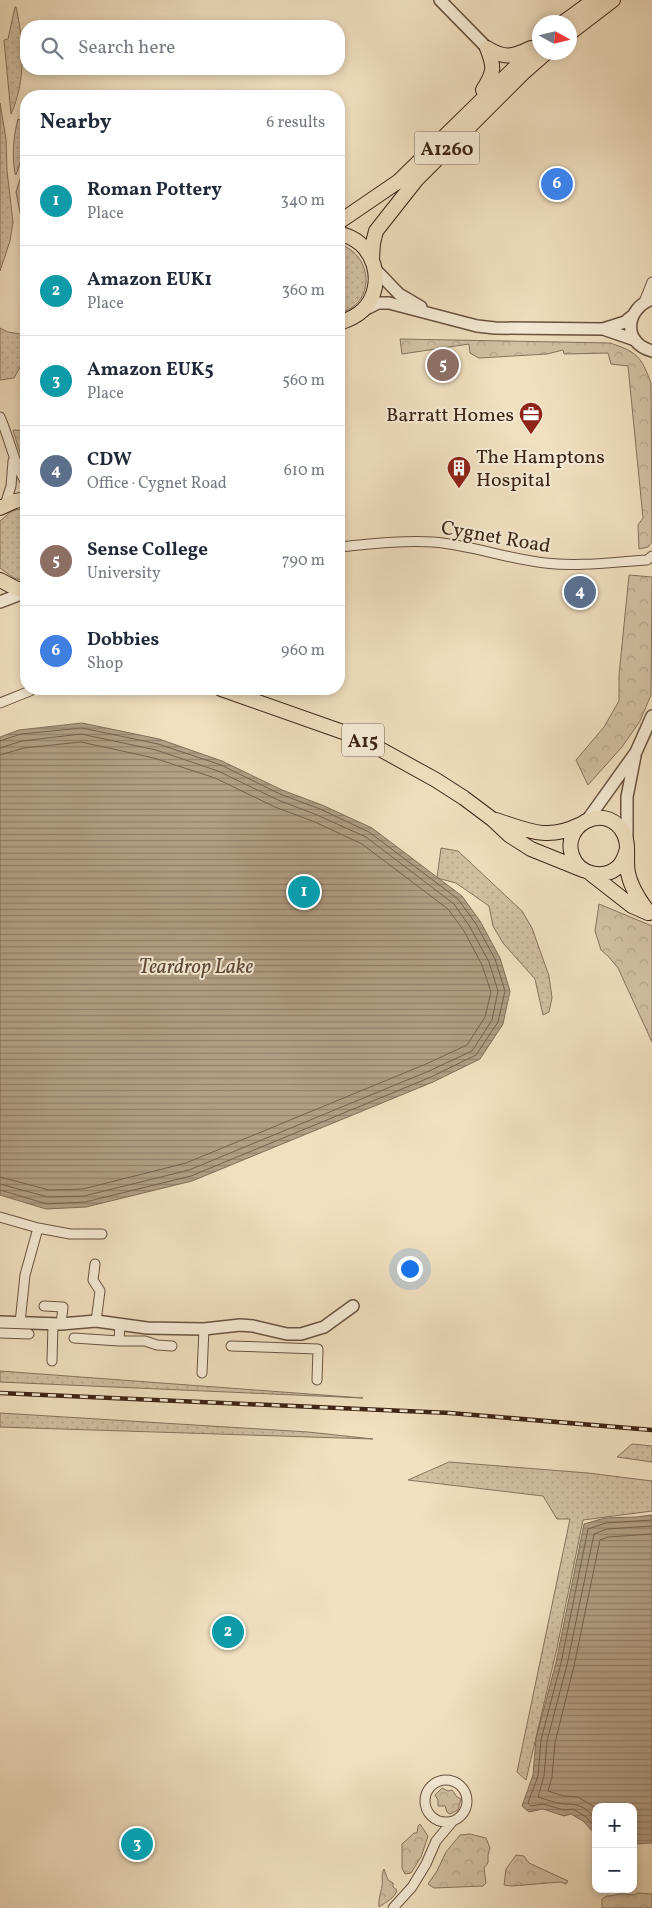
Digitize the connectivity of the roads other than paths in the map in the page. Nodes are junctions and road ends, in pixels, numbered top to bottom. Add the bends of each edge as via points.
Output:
1 (440, 0) edge
2 (594, 0) edge
3 (613, 0) edge
4 (574, 15) edge
5 (577, 27) edge
6 (487, 48) junction
7 (532, 50) edge
8 (532, 55) edge
9 (532, 60) edge
10 (474, 106) junction
11 (345, 218) edge
12 (345, 236) edge
13 (374, 264) junction
14 (652, 282) edge
15 (648, 300) edge
16 (364, 310) junction
17 (448, 318) junction
18 (631, 318) junction
19 (345, 321) edge
20 (603, 329) junction
21 (635, 340) junction
22 (651, 352) edge
23 (0, 417) edge
24 (13, 459) junction
25 (20, 472) edge
26 (20, 500) edge
27 (3, 506) edge
28 (345, 547) edge
29 (650, 560) edge
30 (0, 580) edge
31 (20, 589) edge
32 (20, 593) edge
33 (0, 602) edge
34 (20, 693) edge
35 (238, 695) edge
36 (0, 703) edge
37 (652, 716) edge
38 (636, 752) junction
39 (492, 819) junction
40 (583, 822) junction
41 (627, 845) junction
42 (587, 872) junction
43 (650, 914) edge
44 (0, 1217) edge
45 (38, 1228) junction
46 (102, 1234) dead end
47 (96, 1264) dead end
48 (44, 1306) dead end
49 (353, 1306) dead end
50 (96, 1321) junction
51 (0, 1322) edge
52 (20, 1322) junction
53 (57, 1324) junction
54 (120, 1324) junction
55 (204, 1329) junction
56 (0, 1333) edge
57 (29, 1334) dead end
58 (287, 1334) junction
59 (74, 1338) dead end
60 (120, 1341) junction
61 (172, 1346) dead end
62 (231, 1346) dead end
63 (284, 1349) junction
64 (52, 1361) dead end
65 (202, 1373) dead end
66 (317, 1380) dead end
67 (436, 1820) junction
68 (452, 1822) junction
69 (436, 1841) junction
70 (393, 1908) edge

1 - 6 street
2 - 4 main road
3 - 5 main road
6 - 7 main road via 505,56
6 - 10 main road via 493,73
8 - 10 main road, A1260
9 - 13 main road, A1260 via 523,73 417,179 376,231
10 - 11 main road, A1260 via 399,181
12 - 13 main road via 365,248
13 - 16 main road via 373,295
13 - 17 street via 399,294
14 - 15 street
15 - 18 street via 638,306
16 - 17 street via 378,303 389,303
16 - 19 main road
17 - 20 street via 495,328
18 - 20 street
18 - 21 street
20 - 21 street
21 - 22 street
23 - 24 street via 9,437
24 - 25 street
24 - 27 street via 11,486
26 - 27 main road
28 - 29 street, Cygnet Road via 432,542 468,546 544,563 579,565
30 - 31 main road
32 - 33 street
34 - 36 street
35 - 39 main road, A15 via 360,738 436,780
37 - 38 street
38 - 40 street
38 - 41 street via 627,797
39 - 40 main road, A15 via 540,834 561,832
39 - 42 main road, A15 via 531,849
40 - 41 main road, A15 via 596,817 612,821 619,826
40 - 42 main road, A15 via 574,832 570,848 577,865
41 - 42 main road via 624,859 610,872
41 - 43 main road, A15 via 626,864 630,880
42 - 43 main road, A15 via 632,906
44 - 45 street
45 - 46 street via 70,1234
45 - 52 street via 25,1275
47 - 50 street via 93,1280 100,1291
48 - 53 street via 63,1307
49 - 58 street via 324,1326 301,1334
50 - 53 street
50 - 54 street
51 - 52 street
52 - 53 street
53 - 64 street
54 - 55 street
54 - 60 street
55 - 58 street via 240,1325
55 - 65 street
56 - 57 street
58 - 63 street
59 - 60 street
60 - 61 street
62 - 63 street
63 - 66 street via 318,1349
67 - 68 street
67 - 68 street via 425,1807 426,1794 436,1782 447,1780 458,1784 465,1792 467,1804 463,1813
67 - 69 street
68 - 69 street
69 - 70 street via 412,1886

